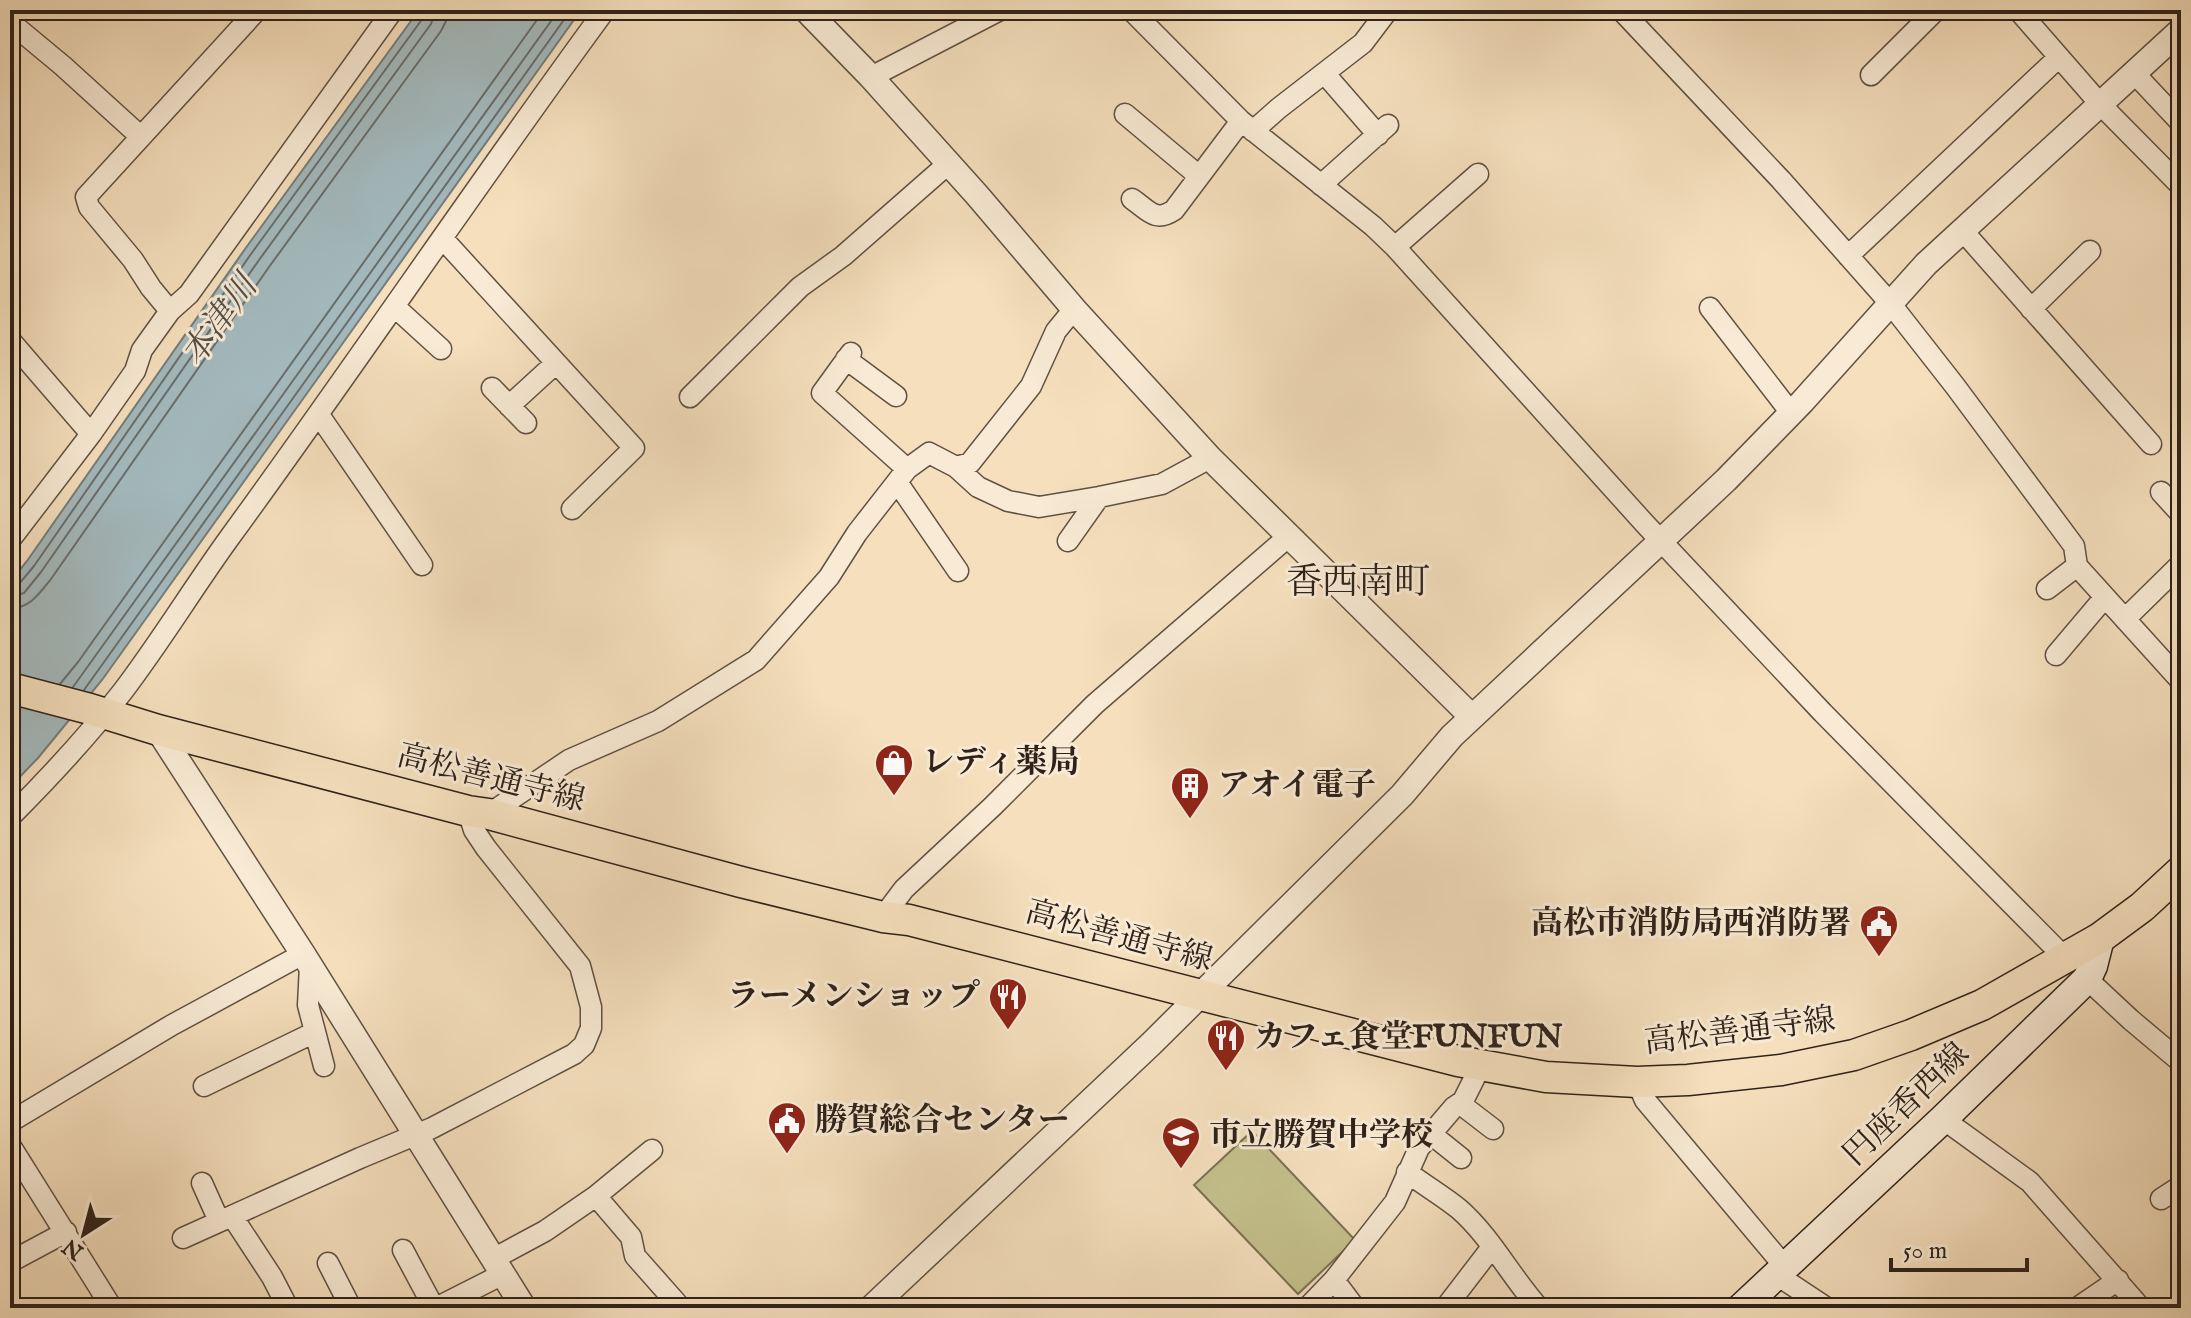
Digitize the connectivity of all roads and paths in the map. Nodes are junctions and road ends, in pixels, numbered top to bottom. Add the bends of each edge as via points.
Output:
1 (257, 10) edge
2 (393, 10) edge
3 (605, 10) edge
4 (806, 10) edge
5 (1000, 10) edge
6 (1131, 10) edge
7 (1388, 10) edge
8 (1621, 10) edge
9 (1936, 10) edge
10 (2018, 10) edge
11 (10, 22) edge
12 (2181, 30) edge
13 (2059, 57) junction
14 (1325, 74) junction
15 (2135, 74) junction
16 (1871, 75) dead end
17 (871, 77) junction
18 (2101, 105) junction
19 (1125, 114) dead end
20 (2181, 123) edge
21 (1247, 126) junction
22 (140, 136) junction
23 (949, 163) junction
24 (1478, 174) dead end
25 (1199, 176) junction
26 (1321, 185) junction
27 (2181, 186) edge
28 (1132, 199) dead end
29 (1962, 230) junction
30 (443, 239) junction
31 (1395, 247) junction
32 (2090, 251) dead end
33 (1848, 256) junction
34 (1890, 303) junction
35 (395, 307) junction
36 (1710, 308) dead end
37 (1074, 309) junction
38 (2031, 309) junction
39 (170, 311) junction
40 (10, 340) edge
41 (441, 349) dead end
42 (556, 363) junction
43 (492, 388) dead end
44 (896, 396) dead end
45 (690, 397) dead end
46 (509, 406) junction
47 (1791, 413) junction
48 (319, 415) junction
49 (526, 423) dead end
50 (91, 434) junction
51 (2151, 444) dead end
52 (1210, 458) junction
53 (956, 467) junction
54 (902, 476) junction
55 (2161, 492) dead end
56 (1099, 497) junction
57 (572, 509) dead end
58 (2181, 514) edge
59 (1289, 536) junction
60 (10, 540) edge
61 (1068, 541) dead end
62 (1662, 541) junction
63 (2181, 564) edge
64 (422, 565) dead end
65 (2077, 566) junction
66 (958, 571) dead end
67 (2047, 589) dead end
68 (2105, 597) junction
69 (2125, 619) junction
70 (2056, 655) dead end
71 (2181, 681) edge
72 (10, 688) edge
73 (97, 711) junction
74 (1472, 717) junction
75 (158, 730) junction
76 (478, 812) junction
77 (10, 817) edge
78 (2181, 871) edge
79 (883, 917) junction
80 (2100, 938) junction
81 (2065, 958) junction
82 (307, 959) junction
83 (2087, 979) junction
84 (1198, 995) junction
85 (315, 1032) junction
86 (2181, 1062) edge
87 (1481, 1065) junction
88 (324, 1066) dead end
89 (1637, 1082) junction
90 (204, 1086) dead end
91 (1463, 1101) junction
92 (1943, 1119) junction
93 (10, 1122) edge
94 (1493, 1129) dead end
95 (1431, 1134) junction
96 (416, 1135) junction
97 (10, 1145) edge
98 (652, 1150) dead end
99 (1461, 1158) dead end
100 (1407, 1172) junction
101 (202, 1183) dead end
102 (2181, 1186) edge
103 (596, 1196) junction
104 (2161, 1199) dead end
105 (226, 1218) junction
106 (66, 1232) junction
107 (183, 1238) dead end
108 (1492, 1247) junction
109 (403, 1250) dead end
110 (10, 1262) edge
111 (328, 1263) dead end
112 (498, 1267) junction
113 (1781, 1271) junction
114 (1334, 1280) junction
115 (2118, 1280) junction
116 (1449, 1303) dead end
117 (1529, 1304) edge
118 (112, 1308) edge
119 (288, 1308) edge
120 (351, 1308) edge
121 (435, 1308) edge
122 (524, 1308) edge
123 (681, 1308) edge
124 (871, 1308) edge
125 (1307, 1308) edge
126 (1355, 1308) edge
127 (1741, 1308) edge
128 (1827, 1308) edge
129 (2077, 1308) edge
130 (2141, 1308) edge

1 - 22 street
2 - 39 street via 189,294
3 - 30 street
4 - 17 street
5 - 17 street
6 - 21 street
7 - 14 street via 1363,43
8 - 33 street
9 - 16 street
10 - 13 street
11 - 22 street
12 - 15 street
13 - 18 street
13 - 33 street
14 - 21 street
14 - 26 street via 1383,130
15 - 18 street
15 - 20 street
17 - 23 street
18 - 27 street
18 - 29 street
19 - 25 street
21 - 25 street
21 - 26 street
22 - 39 street via 86,197
23 - 37 street
23 - 45 street via 800,287
24 - 31 street
25 - 28 street via 1164,217
26 - 31 street
29 - 34 street
29 - 38 street
30 - 35 street
30 - 42 street
31 - 62 street
32 - 38 street
33 - 34 street
34 - 47 street
34 - 65 street via 2074,546
35 - 41 street
35 - 48 street
36 - 47 street
37 - 52 street
37 - 53 street via 1056,331 1031,386 970,463
38 - 51 street
39 - 50 street
40 - 50 street
42 - 46 street
42 - 57 street via 634,448
43 - 46 street
44 - 54 street via 848,356 822,393
46 - 49 street
47 - 62 street
48 - 64 street
48 - 73 street via 180,612
50 - 60 street
52 - 56 street via 1162,484
52 - 59 street
53 - 54 street via 929,453
53 - 56 street via 978,487 1008,501 1039,507
54 - 66 street
54 - 76 street via 829,577 756,660 658,721 569,760
55 - 58 street
56 - 61 street
59 - 74 street
59 - 79 street via 1095,704 904,889
62 - 74 street
62 - 81 street
63 - 69 street via 2153,578
65 - 67 street
65 - 68 street
68 - 69 street
68 - 70 street
69 - 71 street
72 - 73 main road, 高松善通寺線
73 - 75 main road, 高松善通寺線
73 - 77 street via 50,777
74 - 84 street via 1402,795
75 - 76 main road, 高松善通寺線
75 - 82 street
76 - 79 main road, 高松善通寺線
76 - 96 street via 474,830 580,966 591,1028 574,1054
78 - 80 main road, 高松善通寺線
79 - 84 main road, 高松善通寺線
80 - 81 main road, 高松善通寺線
80 - 83 main road, 円座香西線
81 - 89 main road, 高松善通寺線 via 1982,1005 1854,1055 1781,1070
82 - 85 street via 308,1005
82 - 93 street via 172,1025
82 - 96 street
83 - 86 street
83 - 92 main road, 円座香西線
84 - 87 main road, 高松善通寺線
84 - 124 street
85 - 88 street
85 - 90 street
87 - 89 main road, 高松善通寺線 via 1546,1077
87 - 91 street
89 - 113 street via 1645,1100
91 - 94 street
91 - 95 street
92 - 113 main road, 円座香西線
92 - 115 street via 2030,1182
95 - 99 street
95 - 100 street
96 - 105 street
96 - 112 street
97 - 106 street
98 - 103 street
100 - 108 street via 1460,1210
100 - 114 street via 1395,1202
101 - 105 street
102 - 104 street
103 - 112 street
103 - 123 street via 631,1237 635,1256
105 - 107 street
105 - 119 street via 272,1277
106 - 110 street
106 - 118 street
108 - 116 street
108 - 117 street
109 - 121 street
111 - 120 street
112 - 121 street
112 - 122 street
113 - 127 main road, 円座香西線
113 - 128 street
114 - 125 street
114 - 126 street
115 - 129 street
115 - 130 street

